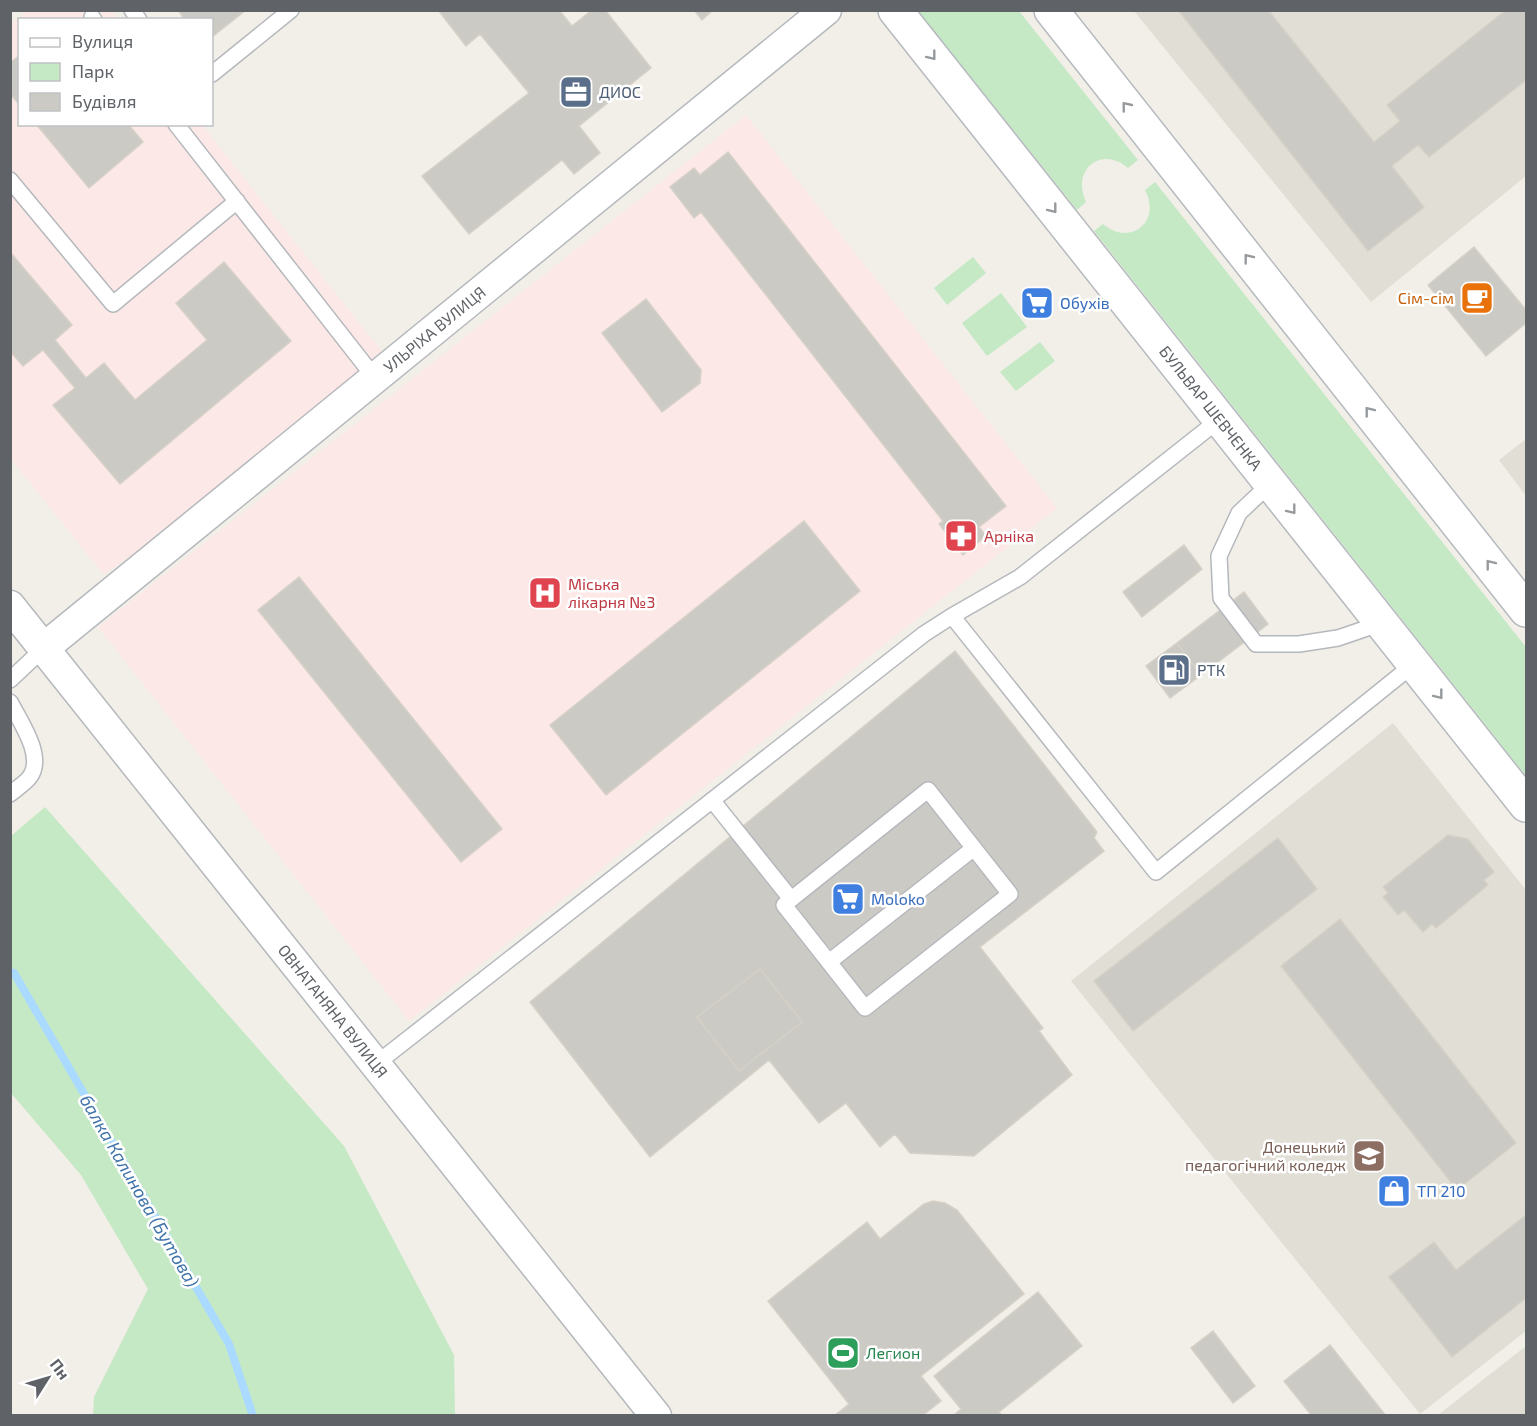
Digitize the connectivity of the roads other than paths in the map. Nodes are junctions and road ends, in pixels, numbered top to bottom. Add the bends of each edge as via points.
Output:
1 (291, 10) edge
2 (826, 10) edge
3 (895, 10) edge
4 (1051, 10) edge
5 (213, 73) edge
6 (178, 126) edge
7 (10, 180) edge
8 (237, 201) junction
9 (375, 378) junction
10 (1220, 419) junction
11 (1271, 483) junction
12 (10, 606) edge
13 (1527, 609) edge
14 (952, 615) junction
15 (1382, 623) junction
16 (44, 648) junction
17 (1414, 664) junction
18 (10, 680) edge
19 (10, 702) edge
20 (10, 794) edge
21 (712, 800) junction
22 (1527, 805) edge
23 (974, 848) junction
24 (791, 899) junction
25 (829, 962) junction
26 (376, 1064) junction
27 (656, 1416) edge

1 - 5 lane
2 - 9 street, УЛЬРІХА ВУЛИЦЯ
3 -> 10 main road, БУЛЬВАР ШЕВЧЕНКА
13 -> 4 main road
6 - 8 lane
7 - 8 lane via 112,304
8 - 9 lane
9 - 16 street, УЛЬРІХА ВУЛИЦЯ
10 - 11 main road, БУЛЬВАР ШЕВЧЕНКА
10 - 14 lane via 1020,578
11 -> 15 main road, БУЛЬВАР ШЕВЧЕНКА
11 - 15 lane via 1239,513 1219,556 1221,598 1256,644 1299,644 1338,638
12 - 16 street, ОВНАТАНЯНА ВУЛИЦЯ
14 - 17 lane via 1156,872
14 - 21 lane
15 - 17 main road, БУЛЬВАР ШЕВЧЕНКА
16 - 18 lane
16 - 26 street, ОВНАТАНЯНА ВУЛИЦЯ
17 -> 22 main road, БУЛЬВАР ШЕВЧЕНКА
19 - 20 lane via 32,742 34,762 31,777
21 - 24 lane
21 - 26 lane
23 - 24 lane via 928,790
23 - 25 lane
23 - 25 lane via 1010,894 866,1008
24 - 25 lane via 783,905
26 - 27 street, ОВНАТАНЯНА ВУЛИЦЯ

